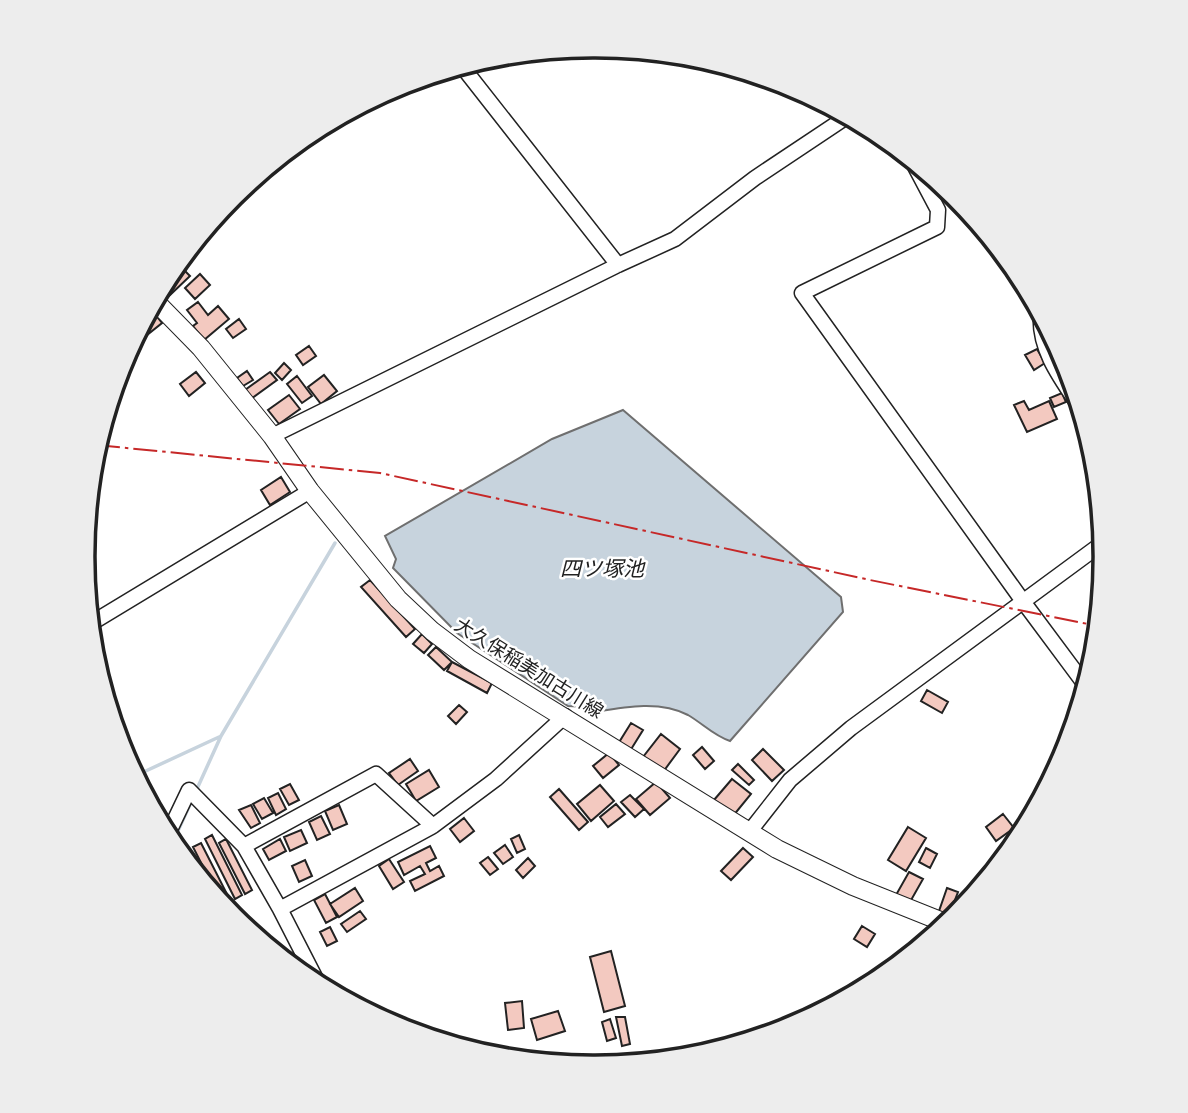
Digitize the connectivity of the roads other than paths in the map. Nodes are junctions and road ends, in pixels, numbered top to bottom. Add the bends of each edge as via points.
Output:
1 (468, 74) edge
2 (838, 122) edge
3 (923, 182) edge
4 (618, 265) junction
5 (162, 307) edge
6 (1048, 350) edge
7 (1057, 371) edge
8 (272, 436) junction
9 (310, 491) junction
10 (1093, 550) edge
11 (1022, 600) junction
12 (100, 618) edge
13 (1078, 676) edge
14 (565, 716) junction
15 (173, 824) edge
16 (433, 826) junction
17 (750, 831) junction
18 (244, 846) junction
19 (280, 909) junction
20 (936, 919) edge
21 (309, 965) edge

1 - 4 street
2 - 4 street via 675,239
3 - 11 street via 938,210 937,226 802,293
4 - 8 street
5 - 8 main road, 大久保稲美加古川線
6 - 7 street
8 - 9 main road, 大久保稲美加古川線
9 - 12 street
9 - 14 main road, 大久保稲美加古川線 via 398,599 432,631
10 - 11 street
11 - 13 street
11 - 17 street via 851,727 790,780
14 - 16 street via 496,779
14 - 17 main road, 大久保稲美加古川線
15 - 18 street via 189,790
16 - 18 street via 376,774
16 - 19 street
17 - 20 main road, 大久保稲美加古川線 via 853,886
18 - 19 street
19 - 21 street

